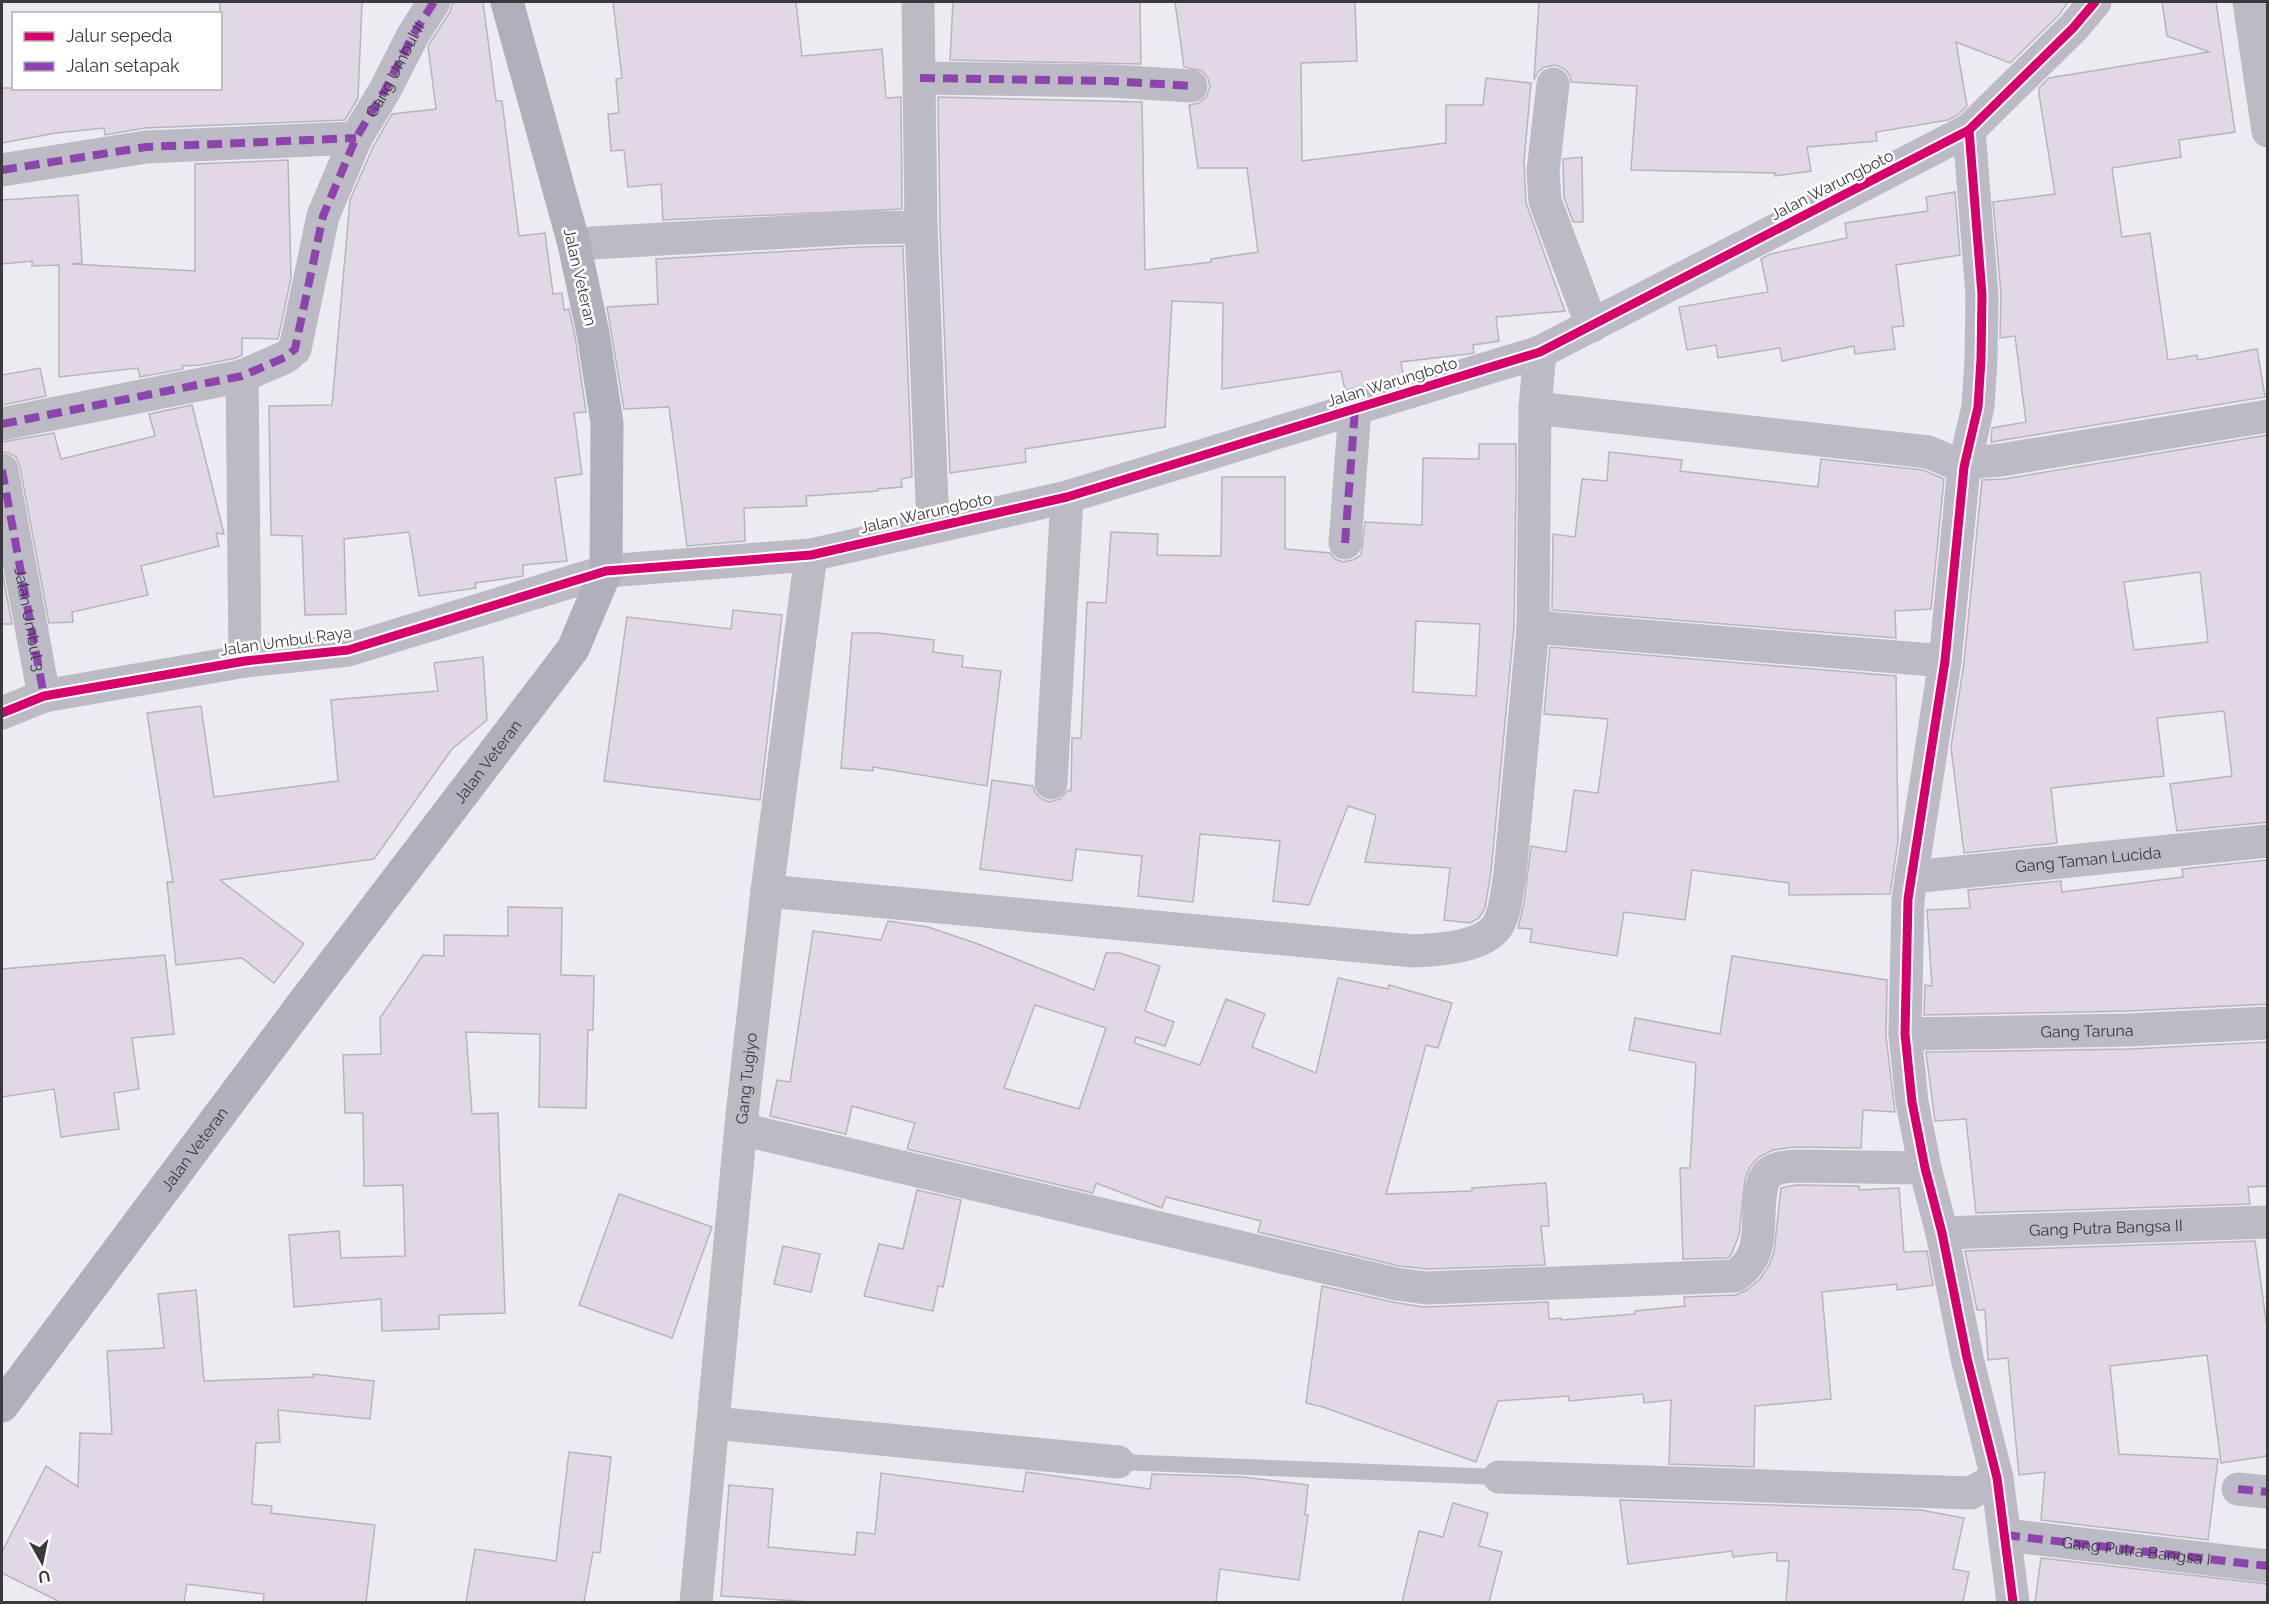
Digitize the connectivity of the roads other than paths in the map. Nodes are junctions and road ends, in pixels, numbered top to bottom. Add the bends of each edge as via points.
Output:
1 (434, 2) edge
2 (507, 2) edge
3 (918, 2) edge
4 (2095, 2) edge
5 (2249, 2) edge
6 (920, 78) junction
7 (1553, 84) dead end
8 (1191, 86) dead end
9 (1969, 130) junction
10 (2268, 131) edge
11 (356, 138) junction
12 (2, 170) edge
13 (921, 227) junction
14 (574, 244) junction
15 (1592, 326) junction
16 (1540, 352) junction
17 (242, 376) junction
18 (1536, 408) junction
19 (1355, 409) junction
20 (2268, 416) edge
21 (2, 424) edge
22 (1965, 465) junction
23 (2, 470) edge
24 (1067, 497) junction
25 (933, 527) junction
26 (1345, 543) dead end
27 (811, 555) junction
28 (606, 571) junction
29 (1533, 627) junction
30 (245, 661) junction
31 (1945, 661) junction
32 (44, 696) junction
33 (2, 713) edge
34 (1052, 783) dead end
35 (2268, 841) edge
36 (1911, 877) junction
37 (767, 891) junction
38 (2268, 1023) edge
39 (1905, 1034) junction
40 (741, 1129) junction
41 (1925, 1167) junction
42 (2268, 1222) edge
43 (1942, 1233) junction
44 (2, 1406) edge
45 (713, 1423) junction
46 (1118, 1462) joint
47 (1499, 1477) joint
48 (1997, 1478) junction
49 (2005, 1535) junction
50 (2268, 1566) edge
51 (704, 1602) edge
52 (2013, 1602) edge

1 - 11 street, Gang Umbul II
2 - 14 main road, Jalan Veteran
3 - 6 street
4 - 9 street, Jalan Warungboto
5 - 10 street
6 - 8 street
6 - 13 street
7 - 15 street via 1543,171 1545,201
9 - 15 street, Jalan Warungboto
9 - 22 street via 1982,295 1978,407
11 - 12 street via 146,147
11 - 17 street, Gang Umbul II via 323,216 295,349 286,357
13 - 14 street
13 - 25 street
14 - 28 main road, Jalan Veteran via 607,423
15 - 16 street, Jalan Warungboto
16 - 18 street
16 - 19 street, Jalan Warungboto
17 - 21 street
17 - 30 street
18 - 22 street via 1928,452
18 - 29 street
19 - 24 street, Jalan Warungboto
19 - 26 street
20 - 22 street
22 - 31 street
23 - 32 street, Jalan Umbul 3
24 - 25 street, Jalan Warungboto
24 - 34 street
25 - 27 street, Jalan Warungboto
27 - 28 street, Jalan Warungboto
27 - 37 street, Gang Tugiyo
28 - 30 street, Jalan Umbul Raya via 348,650
28 - 44 main road, Jalan Veteran via 573,650
29 - 31 street
29 - 37 street via 1508,885 1498,926 1483,939 1414,951
30 - 32 street, Jalan Umbul Raya
31 - 36 street
32 - 33 street, Jalan Umbul Raya
35 - 36 street, Gang Taman Lucida
36 - 39 street
37 - 40 street, Gang Tugiyo
38 - 39 street, Gang Taruna
39 - 41 street via 1912,1102
40 - 41 street via 1426,1288 1735,1276 1754,1258 1758,1206 1768,1173 1795,1166
40 - 45 street, Gang Tugiyo
41 - 43 street
42 - 43 street, Gang Putra Bangsa II
43 - 48 street
45 - 46 street
45 - 51 street, Gang Tugiyo
46 - 47 lane
47 - 48 street via 1971,1493
48 - 49 street
49 - 50 street, Gang Putra Bangsa I
49 - 52 street

